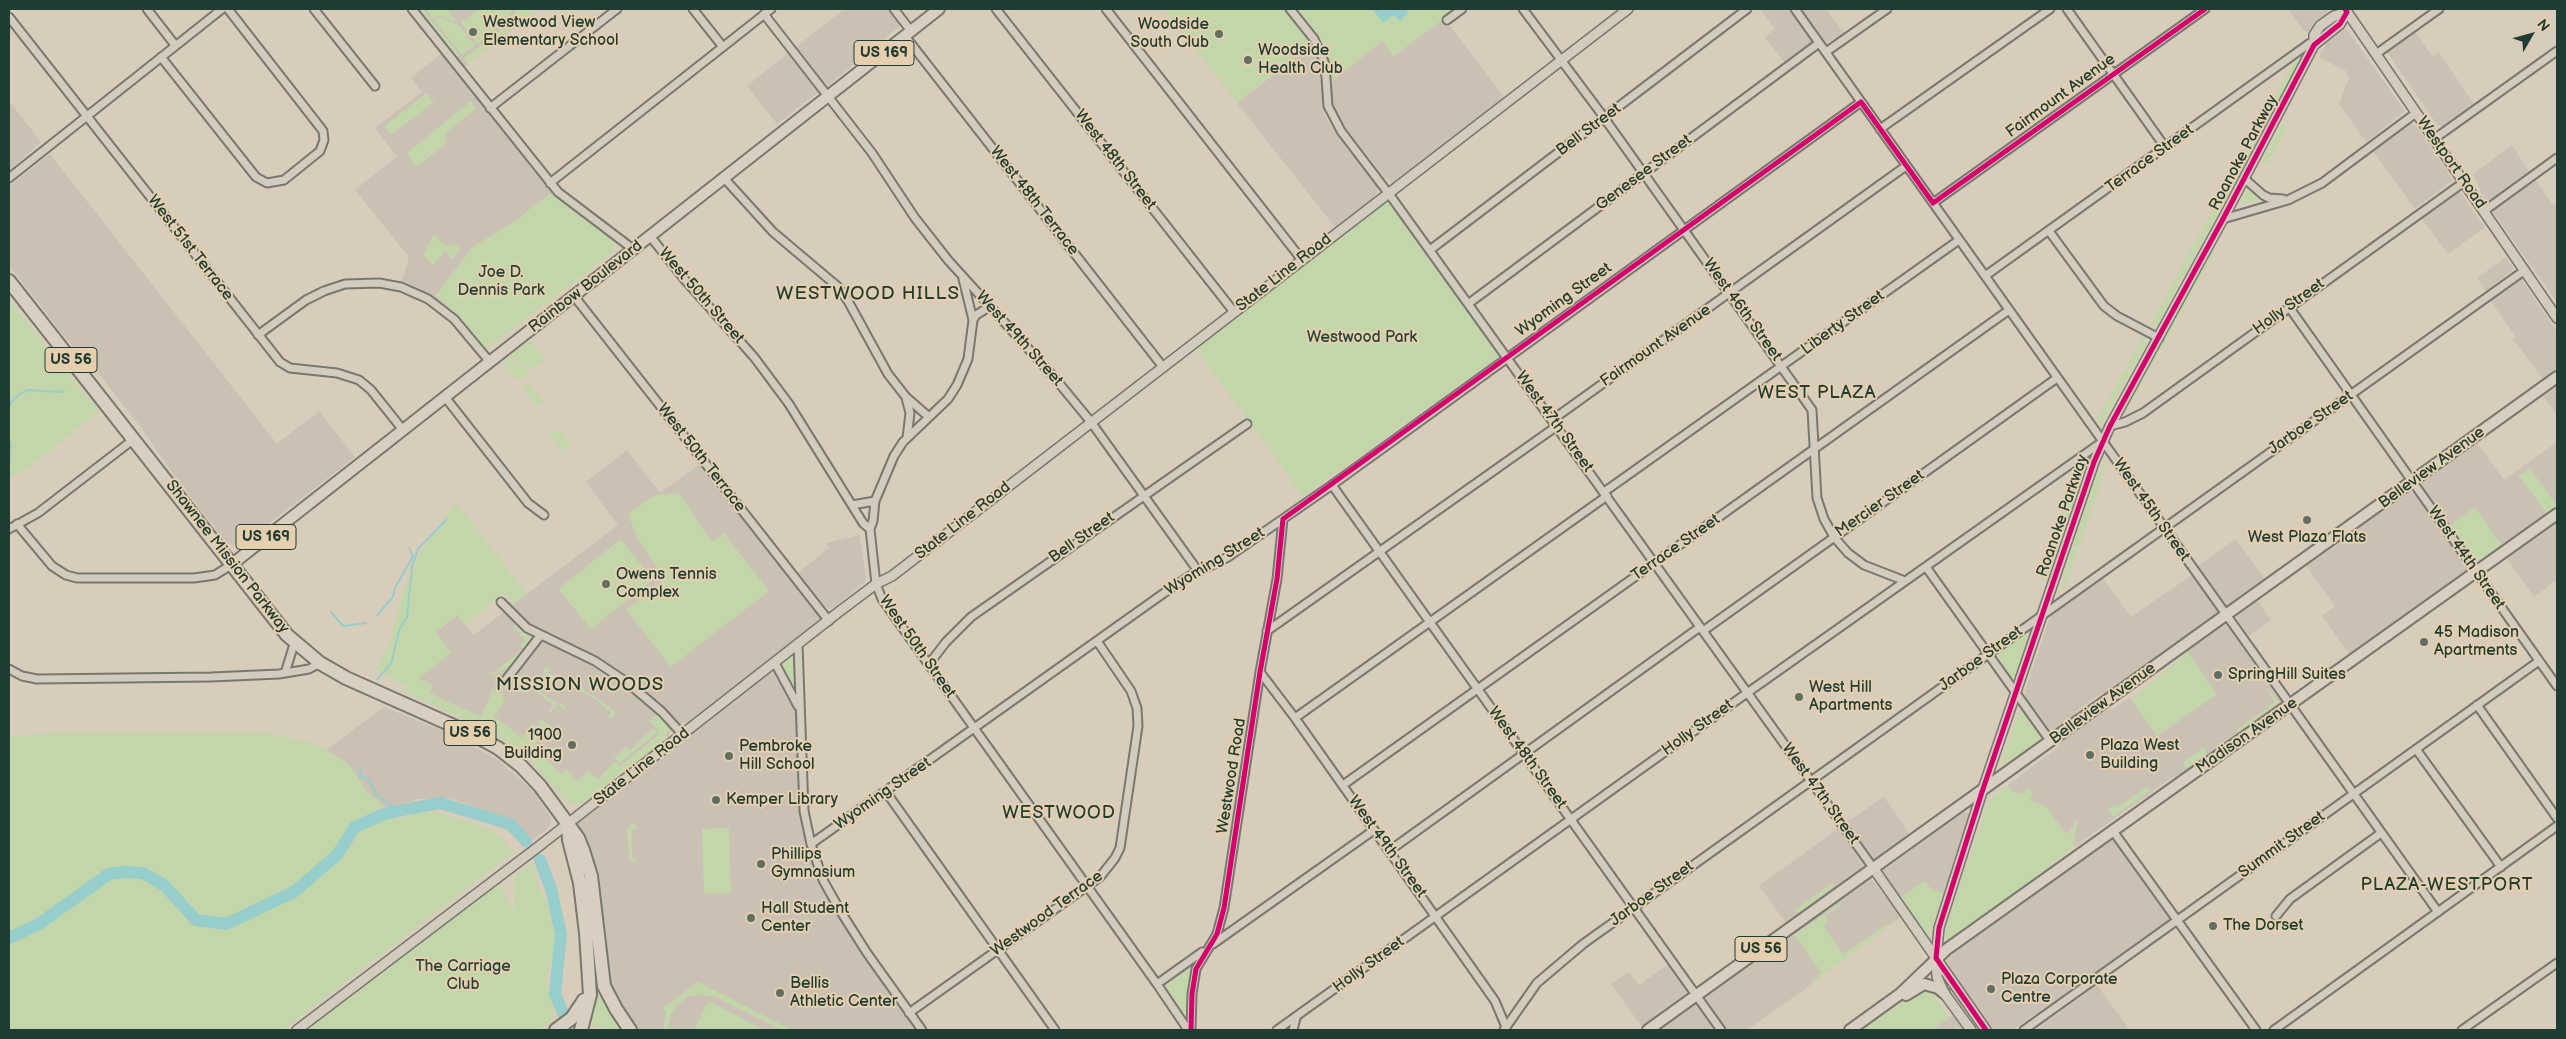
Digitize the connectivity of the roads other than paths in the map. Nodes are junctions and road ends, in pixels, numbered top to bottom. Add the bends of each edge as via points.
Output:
1 (147, 9) edge
2 (222, 9) edge
3 (228, 9) edge
4 (314, 9) edge
5 (412, 9) edge
6 (616, 9) edge
7 (693, 9) edge
8 (771, 9) edge
9 (894, 9) edge
10 (939, 9) edge
11 (996, 9) edge
12 (1106, 9) edge
13 (1290, 9) edge
14 (1462, 9) edge
15 (1523, 9) edge
16 (1628, 9) edge
17 (1748, 9) edge
18 (1795, 9) edge
19 (1887, 9) edge
20 (2050, 9) edge
21 (2067, 9) edge
22 (2205, 9) edge
23 (2439, 9) edge
24 (2346, 10) edge
25 (764, 14) junction
26 (9, 17) edge
27 (1447, 20) dead end
28 (908, 33) junction
29 (1819, 43) junction
30 (175, 45) junction
31 (2314, 45) junction
32 (722, 47) junction
33 (2557, 51) edge
34 (1826, 52) junction
35 (2376, 54) junction
36 (161, 56) junction
37 (1562, 59) junction
38 (2114, 74) junction
39 (375, 86) dead end
40 (828, 96) junction
41 (1861, 102) junction
42 (490, 108) junction
43 (2416, 113) junction
44 (86, 115) junction
45 (1604, 118) junction
46 (1880, 129) junction
47 (2434, 139) junction
48 (2165, 147) junction
49 (2557, 158) edge
50 (1906, 166) junction
51 (1643, 174) junction
52 (9, 178) edge
53 (724, 178) junction
54 (2245, 179) junction
55 (2464, 182) junction
56 (550, 183) junction
57 (1388, 192) junction
58 (2288, 200) junction
59 (1932, 203) junction
60 (2484, 211) junction
61 (2223, 219) junction
62 (1684, 230) junction
63 (2049, 231) junction
64 (650, 236) junction
65 (1959, 240) junction
66 (633, 249) junction
67 (1430, 250) junction
68 (1302, 260) junction
69 (2525, 270) junction
70 (962, 276) junction
71 (1985, 276) junction
72 (9, 281) edge
73 (1730, 294) junction
74 (574, 296) junction
75 (1468, 304) junction
76 (989, 307) junction
77 (2289, 307) junction
78 (2009, 310) junction
79 (1234, 312) junction
80 (2557, 318) edge
81 (973, 320) junction
82 (258, 335) junction
83 (2160, 338) junction
84 (1507, 357) junction
85 (490, 362) junction
86 (1163, 366) junction
87 (1782, 367) junction
88 (2557, 377) edge
89 (2057, 378) junction
90 (2350, 395) junction
91 (445, 397) junction
92 (906, 397) junction
93 (929, 417) junction
94 (1552, 420) junction
95 (1091, 422) junction
96 (1247, 424) dead end
97 (1557, 426) junction
98 (2110, 426) junction
99 (402, 430) junction
100 (908, 438) junction
101 (134, 439) junction
102 (2103, 442) junction
103 (1814, 449) junction
104 (2413, 482) junction
105 (1332, 485) junction
106 (1143, 494) junction
107 (1606, 494) junction
108 (875, 501) junction
109 (852, 505) junction
110 (2557, 514) edge
111 (544, 515) dead end
112 (1283, 519) junction
113 (17, 524) junction
114 (2164, 527) junction
115 (9, 529) edge
116 (870, 529) junction
117 (1834, 536) junction
118 (1380, 553) junction
119 (1654, 563) junction
120 (232, 565) junction
121 (1926, 566) junction
122 (1198, 572) junction
123 (2477, 572) junction
124 (1905, 581) junction
125 (876, 584) junction
126 (502, 602) dead end
127 (2043, 614) junction
128 (2226, 616) junction
129 (829, 621) junction
130 (1430, 622) junction
131 (1702, 629) junction
132 (1267, 631) junction
133 (540, 636) junction
134 (1097, 641) junction
135 (295, 642) junction
136 (798, 644) junction
137 (1988, 654) junction
138 (2540, 661) junction
139 (320, 663) junction
140 (775, 663) junction
141 (929, 664) junction
142 (9, 669) edge
143 (1260, 672) junction
144 (285, 673) junction
145 (505, 681) dead end
146 (2557, 686) edge
147 (1478, 689) junction
148 (1747, 693) junction
149 (2015, 693) junction
150 (2477, 705) junction
151 (2290, 706) junction
152 (799, 708) junction
153 (1295, 718) junction
154 (974, 728) junction
155 (683, 735) junction
156 (2051, 742) junction
157 (2416, 749) junction
158 (1524, 754) junction
159 (1811, 781) junction
160 (1343, 786) junction
161 (886, 792) junction
162 (1982, 792) junction
163 (2354, 794) junction
164 (2557, 818) edge
165 (1571, 820) junction
166 (568, 824) junction
167 (2557, 826) edge
168 (1374, 830) junction
169 (2113, 831) junction
170 (2381, 833) junction
171 (811, 844) junction
172 (1388, 851) junction
173 (2501, 867) junction
174 (1874, 869) junction
175 (1087, 886) junction
176 (1634, 908) junction
177 (2438, 912) junction
178 (2276, 916) dead end
179 (1436, 917) junction
180 (2177, 920) junction
181 (586, 934) junction
182 (1208, 948) junction
183 (998, 950) junction
184 (1936, 958) junction
185 (2557, 962) edge
186 (1158, 984) junction
187 (1944, 993) junction
188 (1696, 995) junction
189 (1891, 1001) junction
190 (910, 1013) junction
191 (1296, 1018) junction
192 (1505, 1029) edge
193 (297, 1030) edge
194 (556, 1030) edge
195 (582, 1030) edge
196 (630, 1030) edge
197 (922, 1030) edge
198 (1055, 1030) edge
199 (1189, 1030) edge
200 (1276, 1030) edge
201 (1293, 1030) edge
202 (1648, 1030) edge
203 (1721, 1030) edge
204 (1850, 1030) edge
205 (1971, 1030) edge
206 (1986, 1030) edge
207 (2024, 1030) edge
208 (2256, 1030) edge
209 (2274, 1030) edge
210 (2462, 1030) edge

1 - 30 street
2 - 30 street
3 - 36 street via 323,131 320,151 299,169 277,183 267,183 256,177
4 - 39 street
5 - 42 street, West 50th Street
6 - 42 street
7 - 32 street
8 - 25 street
9 - 28 street, West 48th Terrace
10 - 28 main road, Rainbow Boulevard / US 169
11 - 79 street, West 48th Street
12 - 68 street
13 - 57 street, West 47th Street via 1322,54 1326,98 1332,117
14 - 27 street
15 - 37 street, West 46th Street
16 - 37 street, State Line Road
17 - 45 street, Bell Street
18 - 29 street, West 45th Street
19 - 34 street
20 - 46 street
21 - 38 street
22 - 38 street, Fairmount Avenue
23 - 35 street
24 - 31 street, Roanoke Parkway via 2340,24
24 - 35 street, Westport Road
25 - 32 street
25 - 40 street, West 49th Street
26 - 44 street, West 51st Terrace
28 - 40 main road, Rainbow Boulevard / US 169
28 - 86 street, West 48th Terrace
29 - 34 street, West 45th Street
29 - 51 street, Genesee Street
30 - 36 street
31 - 48 street, Terrace Street via 2310,43
31 - 54 street, Roanoke Parkway
32 - 56 street
33 - 47 street
34 - 41 street, West 45th Street
35 - 43 street, Westport Road
36 - 44 street
37 - 45 street, West 46th Street
37 - 57 street, State Line Road
38 - 48 street
38 - 59 street, Fairmount Avenue
40 - 53 main road, Rainbow Boulevard / US 169
40 - 70 street, West 49th Street via 872,153 915,218
41 - 46 street, West 45th Street
41 - 62 street, Wyoming Street
42 - 56 street, West 50th Street
43 - 47 street, Westport Road
43 - 58 street via 2322,182
44 - 52 street
44 - 82 street, West 51st Terrace
45 - 51 street, West 46th Street
45 - 67 street, Bell Street
46 - 50 street, West 45th Street
47 - 55 street, Westport Road
48 - 63 street, Terrace Street
49 - 60 street
50 - 59 street, West 45th Street
50 - 73 street, Fairmount Avenue
51 - 62 street, West 46th Street
51 - 75 street, Genesee Street
53 - 64 main road, Rainbow Boulevard / US 169
53 - 92 street via 773,232 837,286 877,356
54 - 58 street via 2269,198
54 - 61 street, Roanoke Parkway
55 - 60 street, Westport Road
55 - 77 street, Holly Street
56 - 66 street, West 50th Street via 566,199
57 - 67 street, West 47th Street
57 - 68 street, State Line Road
58 - 61 street
59 - 65 street, West 45th Street
60 - 69 street, Westport Road
61 - 83 street, Roanoke Parkway
62 - 73 street, West 46th Street
62 - 84 street, Wyoming Street
63 - 71 street, Terrace Street
63 - 83 street via 2104,306
64 - 66 main road, Rainbow Boulevard / US 169
64 - 109 street, West 50th Street via 771,379
65 - 71 street, West 45th Street
65 - 87 street, Liberty Street
66 - 74 main road, Rainbow Boulevard / US 169
67 - 75 street, West 47th Street
68 - 79 street, State Line Road
69 - 80 street, Westport Road
69 - 90 street, Jarboe Street
70 - 76 street, West 49th Street
70 - 81 street
71 - 78 street, West 45th Street
72 - 101 highway, Shawnee Mission Parkway / US 56
73 - 87 street, West 46th Street
73 - 94 street, Fairmount Avenue
74 - 85 main road, Rainbow Boulevard / US 169
74 - 129 street, West 50th Terrace
75 - 84 street, West 47th Street
76 - 81 street
76 - 95 street, West 49th Street
77 - 90 street, West 44th Street
77 - 98 street, Holly Street via 2143,413
78 - 89 street, West 45th Street
78 - 103 street, Terrace Street
79 - 86 street, State Line Road
81 - 93 street via 965,369 948,399
82 - 85 street via 324,291 346,284 379,282 428,298 454,319
82 - 99 street, West 51st Terrace via 280,362 290,368 337,373 359,380 371,390
83 - 98 street, Roanoke Parkway
84 - 94 street, West 47th Street
84 - 105 street, Wyoming Street
85 - 91 main road, Rainbow Boulevard / US 169
86 - 95 street, State Line Road
87 - 103 street, West 46th Street via 1812,410
87 - 107 street, Liberty Street
88 - 104 main road, Belleview Avenue
89 - 102 street, West 45th Street
89 - 117 street, Mercier Street
90 - 104 street, West 44th Street
90 - 114 street, Jarboe Street
91 - 99 main road, Rainbow Boulevard / US 169
91 - 111 street via 528,503
92 - 93 street
92 - 100 street via 910,413
93 - 100 street
94 - 97 street, West 47th Street
95 - 106 street, West 49th Street
95 - 125 street, State Line Road via 892,576
96 - 106 street, Bell Street
97 - 107 street, West 47th Street
97 - 118 street
98 - 102 street, Roanoke Parkway
99 - 120 main road, Rainbow Boulevard / US 169
100 - 108 street via 885,472
101 - 113 street via 38,512
101 - 120 highway, Shawnee Mission Parkway / US 56
102 - 114 street, West 45th Street
102 - 121 street, Holly Street
102 - 127 street, Roanoke Parkway
103 - 117 street, West 46th Street via 1817,498
103 - 119 street, Terrace Street
104 - 123 street, West 44th Street
104 - 128 main road, Belleview Avenue
105 - 112 street, Wyoming Street
105 - 118 street, West 48th Street
106 - 122 street, West 49th Street
106 - 141 street, Bell Street via 972,617
107 - 119 street, West 47th Street
107 - 130 street, Liberty Street
108 - 109 street
108 - 116 street
109 - 116 street, West 50th Street
110 - 123 main road, Madison Avenue
112 - 122 street, Wyoming Street via 1228,557
112 - 132 street, Westwood Road via 1277,579
113 - 115 street
113 - 120 street via 52,566 77,578 194,578 215,575
114 - 127 street, Jarboe Street
114 - 128 street, West 45th Street
116 - 125 street, West 50th Street
117 - 124 street, West 46th Street via 1864,565
117 - 131 street, Mercier Street
118 - 130 street, West 48th Street
118 - 132 street
119 - 131 street, West 47th Street
119 - 147 street, Terrace Street
120 - 135 highway, Shawnee Mission Parkway / US 56
121 - 124 street, Holly Street
121 - 137 street
122 - 134 street, Wyoming Street
123 - 138 street, West 44th Street
123 - 151 main road, Madison Avenue
124 - 148 street, Holly Street
125 - 129 street, State Line Road
125 - 141 street, West 50th Street via 882,599
126 - 133 street via 527,628
127 - 137 street, Jarboe Street
127 - 149 street, Roanoke Parkway
128 - 151 street, West 45th Street
128 - 156 main road, Belleview Avenue
129 - 136 street, State Line Road
130 - 147 street, West 48th Street
130 - 153 street, Liberty Street
131 - 148 street, West 47th Street
131 - 158 street, Mercier Street
132 - 143 street, Westwood Road
133 - 145 street
133 - 155 street via 607,668 657,706
134 - 154 street, Wyoming Street
134 - 175 street, Westwood Terrace via 1131,691 1138,726 1120,848 1108,869
135 - 139 highway, Shawnee Mission Parkway / US 56
135 - 144 street
136 - 140 street, State Line Road
136 - 152 street
137 - 149 street
137 - 159 street, Jarboe Street
138 - 146 street, West 44th Street
138 - 150 street, Summit Street
139 - 144 street via 309,669
139 - 166 highway, Shawnee Mission Parkway / US 56 via 498,748 540,786
140 - 152 street
140 - 155 street, State Line Road
141 - 154 street, West 50th Street
142 - 144 street via 38,679 265,676
143 - 153 street, West 49th Street
143 - 182 street, Westwood Road via 1224,908 1218,934
147 - 158 street, West 48th Street
147 - 160 street, Terrace Street
148 - 159 street, West 47th Street
148 - 165 street, Holly Street
149 - 156 street
149 - 162 street, Roanoke Parkway
150 - 157 street, Summit Street
150 - 164 street
151 - 163 street, West 45th Street
151 - 169 main road, Madison Avenue
152 - 171 street via 804,810
153 - 160 street, West 49th Street
154 - 161 street, Wyoming Street
154 - 175 street, West 50th Street
155 - 166 street, State Line Road
156 - 162 main road, Belleview Avenue
157 - 163 street, Summit Street
157 - 173 street
158 - 165 street, West 48th Street
158 - 172 street, Mercier Street
159 - 174 street, West 47th Street
159 - 176 street, Jarboe Street
160 - 168 street, West 49th Street
161 - 171 street, Wyoming Street
161 - 183 street
162 - 174 main road, Belleview Avenue
162 - 184 street, Roanoke Parkway via 1939,928
163 - 170 street, West 45th Street
163 - 180 street, Summit Street
165 - 176 street, West 48th Street
165 - 179 street, Holly Street
166 - 181 highway, US 56
166 - 193 street, State Line Road
166 - 196 highway, US 56 via 578,838 591,876 604,986
167 - 173 street
168 - 172 street, West 49th Street
168 - 182 street
169 - 180 street
169 - 184 main road, Madison Avenue
170 - 177 street, West 45th Street
170 - 178 street via 2290,899
171 - 190 street via 823,880 841,912
172 - 179 street, West 49th Street
173 - 177 street
174 - 184 street, West 47th Street
174 - 188 main road, Belleview Avenue / US 56
175 - 183 street, Westwood Terrace
175 - 186 street, West 50th Street
176 - 188 street, West 48th Street
176 - 192 street, Jarboe Street via 1549,972
177 - 209 street
179 - 191 street, Holly Street
179 - 192 street, West 49th Street via 1495,1000
180 - 207 street, Summit Street
180 - 208 street
181 - 194 highway via 582,949 586,987 584,1000 578,1012
181 - 195 highway, US 56 via 590,995
182 - 186 street
182 - 199 street, Westwood Road via 1196,968
183 - 190 street, Westwood Terrace
183 - 198 street
184 - 187 street, West 47th Street via 1937,977
184 - 189 main road
184 - 206 street, West 47th Street
185 - 210 street
186 - 199 street, West 50th Street
187 - 189 main road via 1924,984
187 - 205 street, West 47th Street
188 - 202 main road, Belleview Avenue / US 56
188 - 203 street, West 48th Street
189 - 204 main road
190 - 197 street
191 - 200 street, Holly Street
191 - 201 street

